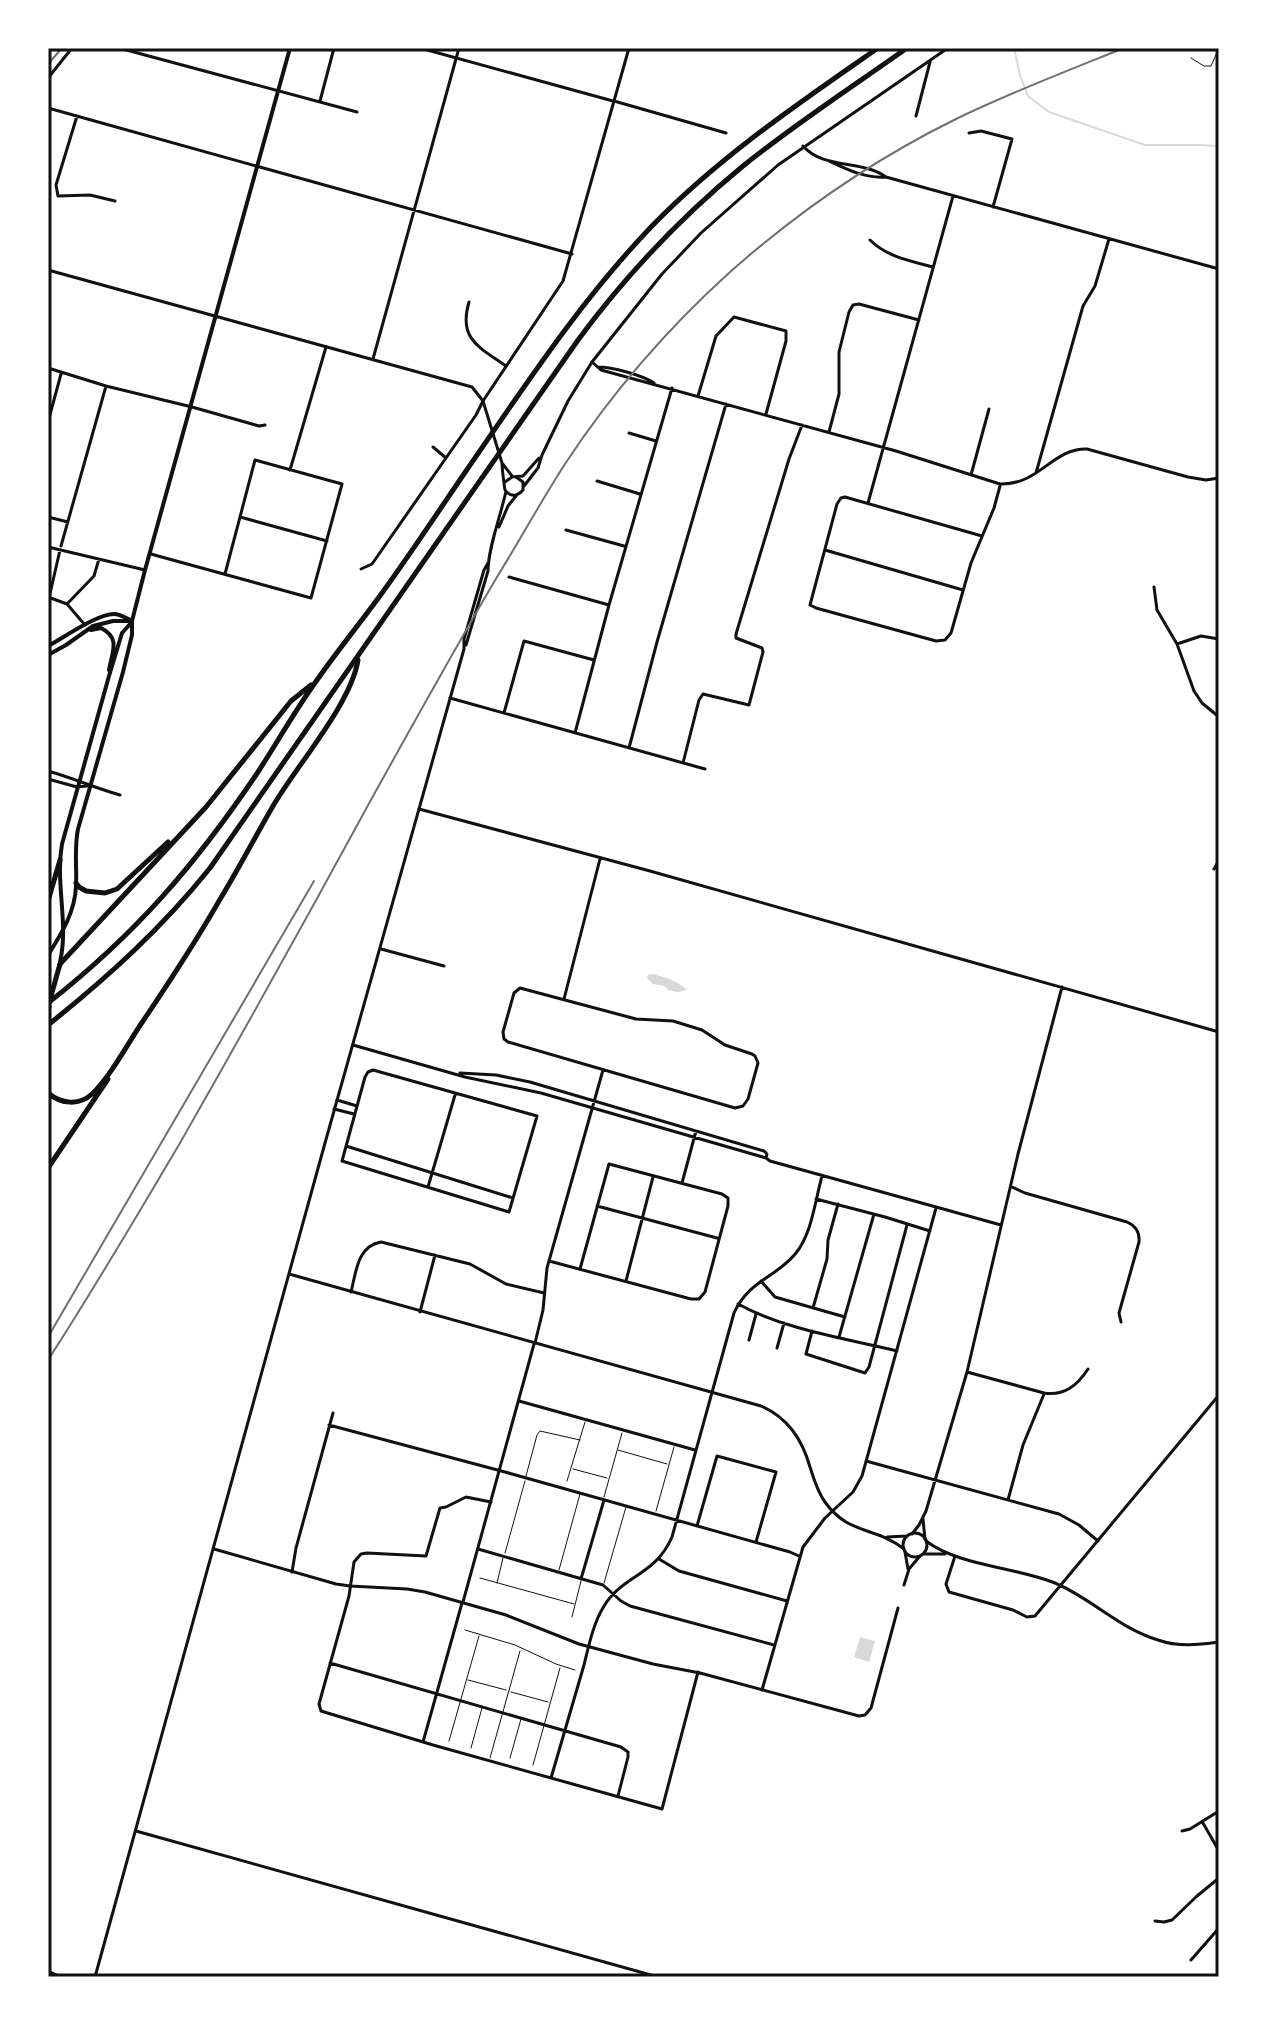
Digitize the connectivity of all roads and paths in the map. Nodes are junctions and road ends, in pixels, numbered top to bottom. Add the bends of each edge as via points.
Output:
1 (72, 48) edge
2 (119, 48) edge
3 (290, 48) edge
4 (334, 48) edge
5 (420, 48) edge
6 (459, 48) edge
7 (629, 48) edge
8 (878, 48) edge
9 (907, 48) edge
10 (948, 48) edge
11 (1219, 48) edge
12 (457, 58) junction
13 (1191, 58) dead end
14 (930, 60) junction
15 (48, 78) edge
16 (277, 91) junction
17 (320, 101) junction
18 (614, 101) junction
19 (48, 108) edge
20 (357, 112) dead end
21 (77, 116) junction
22 (916, 116) dead end
23 (726, 133) dead end
24 (969, 133) dead end
25 (801, 148) junction
26 (257, 166) junction
27 (953, 196) junction
28 (115, 201) dead end
29 (993, 207) junction
30 (414, 210) junction
31 (1109, 239) junction
32 (870, 240) dead end
33 (572, 254) junction
34 (933, 267) junction
35 (1219, 269) edge
36 (48, 270) edge
37 (469, 302) dead end
38 (216, 316) junction
39 (919, 320) junction
40 (326, 347) junction
41 (373, 359) junction
42 (592, 362) junction
43 (506, 366) junction
44 (48, 368) edge
45 (61, 374) junction
46 (106, 386) junction
47 (672, 388) junction
48 (698, 396) junction
49 (483, 401) junction
50 (726, 404) junction
51 (192, 407) junction
52 (989, 409) dead end
53 (765, 415) junction
54 (48, 422) edge
55 (265, 425) dead end
56 (802, 425) junction
57 (829, 432) junction
58 (629, 433) dead end
59 (657, 441) junction
60 (433, 447) dead end
61 (883, 447) junction
62 (542, 455) junction
63 (446, 458) junction
64 (502, 463) junction
65 (290, 470) junction
66 (1036, 473) junction
67 (971, 475) junction
68 (515, 477) junction
69 (1219, 478) edge
70 (597, 481) dead end
71 (505, 482) junction
72 (1000, 484) junction
73 (524, 486) junction
74 (506, 491) junction
75 (641, 494) junction
76 (516, 496) junction
77 (868, 503) junction
78 (48, 517) edge
79 (240, 517) junction
80 (68, 522) junction
81 (497, 530) junction
82 (566, 530) dead end
83 (982, 536) junction
84 (327, 541) junction
85 (626, 546) junction
86 (48, 547) edge
87 (61, 548) junction
88 (825, 550) junction
89 (150, 554) junction
90 (99, 559) junction
91 (361, 569) dead end
92 (145, 570) junction
93 (225, 574) junction
94 (509, 577) dead end
95 (1154, 587) dead end
96 (963, 590) junction
97 (48, 598) edge
98 (67, 604) junction
99 (609, 605) junction
100 (132, 621) junction
101 (85, 625) junction
102 (86, 632) junction
103 (1219, 639) edge
104 (1177, 644) junction
105 (48, 646) edge
106 (48, 655) edge
107 (359, 655) junction
108 (594, 660) junction
109 (109, 676) junction
110 (315, 682) junction
111 (450, 698) junction
112 (504, 713) junction
113 (1219, 717) edge
114 (575, 733) junction
115 (629, 748) junction
116 (683, 763) junction
117 (705, 769) dead end
118 (48, 771) edge
119 (48, 779) edge
120 (79, 780) junction
121 (90, 786) junction
122 (77, 787) junction
123 (120, 795) dead end
124 (419, 809) junction
125 (187, 826) junction
126 (601, 858) junction
127 (60, 860) junction
128 (1219, 860) edge
129 (1214, 869) dead end
130 (76, 883) junction
131 (48, 901) edge
132 (63, 932) junction
133 (381, 949) junction
134 (48, 955) edge
135 (60, 964) junction
136 (444, 966) dead end
137 (1062, 987) junction
138 (564, 999) junction
139 (48, 1006) edge
140 (48, 1014) edge
141 (48, 1025) edge
142 (1219, 1032) edge
143 (353, 1045) junction
144 (120, 1056) junction
145 (603, 1070) junction
146 (453, 1073) junction
147 (48, 1093) edge
148 (455, 1093) junction
149 (337, 1100) junction
150 (594, 1102) junction
151 (357, 1106) junction
152 (334, 1109) junction
153 (592, 1109) junction
154 (354, 1115) junction
155 (696, 1131) junction
156 (694, 1138) junction
157 (346, 1146) junction
158 (766, 1158) junction
159 (48, 1168) edge
160 (432, 1173) junction
161 (653, 1176) junction
162 (822, 1176) junction
163 (682, 1183) junction
164 (428, 1187) junction
165 (1012, 1187) junction
166 (513, 1198) junction
167 (816, 1199) junction
168 (838, 1204) junction
169 (597, 1206) junction
170 (936, 1207) junction
171 (874, 1214) junction
172 (642, 1218) junction
173 (907, 1225) junction
174 (1001, 1225) junction
175 (930, 1231) junction
176 (719, 1238) junction
177 (435, 1255) junction
178 (549, 1261) junction
179 (580, 1269) junction
180 (289, 1274) junction
181 (626, 1281) junction
182 (761, 1281) junction
183 (351, 1292) junction
184 (544, 1293) junction
185 (738, 1304) junction
186 (813, 1308) junction
187 (420, 1312) junction
188 (756, 1314) junction
189 (845, 1317) junction
190 (1121, 1322) dead end
191 (784, 1323) junction
192 (812, 1331) junction
193 (839, 1338) junction
194 (749, 1340) dead end
195 (535, 1343) junction
196 (874, 1345) junction
197 (777, 1348) dead end
198 (897, 1351) junction
199 (1088, 1369) dead end
200 (967, 1372) junction
201 (711, 1392) junction
202 (1044, 1393) junction
203 (1219, 1395) edge
204 (519, 1401) junction
205 (333, 1413) dead end
206 (586, 1420) junction
207 (329, 1425) junction
208 (623, 1430) junction
209 (580, 1440) junction
210 (675, 1444) junction
211 (618, 1450) junction
212 (695, 1450) junction
213 (866, 1461) junction
214 (669, 1464) junction
215 (572, 1468) junction
216 (499, 1470) junction
217 (525, 1478) junction
218 (610, 1479) junction
219 (935, 1480) junction
220 (567, 1481) dead end
221 (580, 1493) junction
222 (604, 1500) junction
223 (1008, 1500) junction
224 (491, 1502) junction
225 (626, 1506) junction
226 (832, 1511) junction
227 (655, 1514) junction
228 (924, 1516) junction
229 (677, 1520) junction
230 (697, 1526) junction
231 (910, 1535) junction
232 (882, 1537) junction
233 (926, 1540) junction
234 (1098, 1541) junction
235 (756, 1542) junction
236 (214, 1549) junction
237 (478, 1549) junction
238 (905, 1550) junction
239 (922, 1555) junction
240 (952, 1555) junction
241 (799, 1556) junction
242 (504, 1557) junction
243 (659, 1559) junction
244 (292, 1572) junction
245 (558, 1572) junction
246 (908, 1573) junction
247 (480, 1578) dead end
248 (581, 1579) junction
249 (497, 1583) junction
250 (603, 1585) junction
251 (904, 1585) dead end
252 (350, 1586) junction
253 (1061, 1586) junction
254 (614, 1594) junction
255 (787, 1601) junction
256 (463, 1602) junction
257 (574, 1604) junction
258 (898, 1608) dead end
259 (572, 1617) dead end
260 (465, 1630) dead end
261 (479, 1634) junction
262 (1219, 1642) edge
263 (774, 1645) junction
264 (589, 1646) junction
265 (521, 1648) junction
266 (330, 1663) junction
267 (561, 1666) junction
268 (575, 1670) dead end
269 (698, 1672) junction
270 (466, 1679) junction
271 (762, 1690) junction
272 (509, 1691) junction
273 (437, 1693) junction
274 (460, 1701) junction
275 (551, 1703) junction
276 (483, 1707) junction
277 (502, 1713) junction
278 (522, 1718) junction
279 (544, 1725) junction
280 (565, 1730) junction
281 (449, 1741) dead end
282 (423, 1742) junction
283 (471, 1748) dead end
284 (510, 1758) dead end
285 (489, 1761) junction
286 (533, 1765) dead end
287 (551, 1778) junction
288 (618, 1797) junction
289 (1219, 1811) edge
290 (1202, 1821) junction
291 (136, 1831) junction
292 (1182, 1831) dead end
293 (1219, 1851) edge
294 (1219, 1878) edge
295 (1155, 1921) dead end
296 (1219, 1928) edge
297 (1191, 1960) dead end
298 (48, 1971) edge
299 (61, 1977) edge
300 (95, 1977) edge
301 (658, 1977) edge

1 - 15 street
2 - 16 street
3 - 16 main road
4 - 17 street
5 - 12 street
6 - 12 street
7 - 18 street
8 - 110 highway via 751,138 691,188 612,270
9 - 107 highway via 764,149 679,223 627,278
10 - 14 street
11 - 13 lane via 1211,66
12 - 18 street
12 - 30 street
14 - 22 street
14 - 25 street
16 - 17 street
16 - 26 main road
17 - 20 street
18 - 23 street
18 - 33 street
19 - 21 street
21 - 26 street
21 - 28 street via 56,185 58,196
24 - 29 street via 1012,139
25 - 27 street via 843,169
25 - 42 street via 683,251
26 - 30 street
26 - 38 main road
27 - 29 street
27 - 34 street
29 - 31 street
30 - 33 street
30 - 41 street
31 - 35 street
31 - 66 street via 1083,306
32 - 34 street via 887,253
33 - 43 street via 561,286
34 - 39 street
36 - 38 street
37 - 43 street via 468,334
38 - 40 street
38 - 51 main road
39 - 57 street via 853,305 839,352 839,394
39 - 61 street
40 - 41 street
40 - 65 street
41 - 49 street via 472,387
42 - 47 street
42 - 62 street
43 - 49 street
44 - 45 street
45 - 46 street
45 - 54 street
46 - 51 street
46 - 80 street
47 - 48 street
47 - 59 street
48 - 50 street
48 - 53 street via 716,336 734,317 786,331
49 - 63 street
49 - 64 street
50 - 53 street
50 - 115 street
51 - 55 street
51 - 89 main road
52 - 67 street
53 - 56 street
56 - 57 street
56 - 116 street via 736,638 763,652 749,705 703,694
57 - 61 street
58 - 59 street
59 - 75 street
60 - 63 street
61 - 67 street
61 - 77 street
62 - 68 street via 528,472
62 - 73 street
63 - 91 street via 372,564
64 - 68 street
64 - 71 street
65 - 79 street via 255,460
65 - 84 street via 342,484
66 - 69 street via 1070,451 1087,449 1188,477
66 - 72 street via 1019,483
67 - 72 street
68 - 71 street
68 - 73 street
70 - 75 street
71 - 74 street
72 - 83 street
73 - 76 street
74 - 76 street
74 - 81 street
75 - 85 street
76 - 81 street
77 - 83 street
77 - 88 street via 841,498
78 - 80 street
79 - 84 street
79 - 93 street
80 - 87 street
81 - 111 street
82 - 85 street
83 - 96 street
84 - 93 street via 311,598
85 - 99 street
86 - 87 street
87 - 90 street
87 - 97 street
88 - 96 street
88 - 96 street via 810,605 816,608 945,640
89 - 92 main road
89 - 93 street
90 - 92 street
90 - 98 street via 94,576
92 - 100 main road
94 - 99 street
95 - 104 street via 1157,610
97 - 98 street
98 - 101 street
99 - 108 street
100 - 101 main road via 110,614
100 - 102 main road via 101,623
100 - 109 main road via 122,633
100 - 121 main road
101 - 105 main road
102 - 106 main road
102 - 109 main road via 101,628 112,636
103 - 104 street via 1201,636
104 - 113 street via 1196,696
107 - 141 highway via 188,895 132,955
107 - 144 highway via 336,710
108 - 112 street via 524,641
108 - 114 street
109 - 120 main road
110 - 125 highway via 291,701
110 - 139 highway via 178,881 109,953
111 - 112 street
111 - 124 street
112 - 114 street
114 - 115 street
115 - 116 street
116 - 117 street
118 - 120 street
119 - 122 street
120 - 121 street
120 - 122 main road
121 - 122 street
121 - 123 street
121 - 130 main road via 76,839
122 - 127 main road
124 - 126 street
124 - 133 street
125 - 130 highway via 117,889 86,891
125 - 135 highway
126 - 137 street
126 - 138 street
127 - 131 highway
127 - 132 main road
128 - 129 street
130 - 132 main road
132 - 134 main road
132 - 135 main road
133 - 136 street
133 - 143 street
135 - 139 highway
137 - 142 street
137 - 165 street
138 - 145 street via 517,989 504,1039
138 - 145 street via 702,1030 752,1054 758,1063 747,1101 738,1108
139 - 140 highway
143 - 146 street
143 - 149 street
144 - 147 highway via 85,1099 66,1102
144 - 159 highway
145 - 150 street
146 - 150 street via 503,1076
146 - 153 street
148 - 151 street via 376,1070 366,1075
148 - 160 street
148 - 166 street via 537,1116
149 - 151 street
149 - 152 street
150 - 153 street
150 - 155 street
151 - 154 street
152 - 154 street
152 - 180 street
153 - 156 street
153 - 178 street
154 - 157 street
155 - 156 street
155 - 158 street via 764,1151
156 - 158 street
156 - 163 street
157 - 160 street
157 - 164 street via 342,1161
158 - 162 street
160 - 164 street
160 - 166 street
161 - 163 street
161 - 169 street via 609,1164
161 - 172 street
162 - 167 street
162 - 170 street
163 - 176 street via 727,1197
164 - 166 street via 509,1212
165 - 174 street
165 - 190 street via 1137,1229 1139,1242
167 - 168 street
167 - 182 street via 797,1252
168 - 171 street
168 - 186 street
169 - 172 street
169 - 179 street
170 - 174 street
170 - 175 street
171 - 173 street
171 - 189 street
172 - 176 street
172 - 181 street
173 - 175 street
173 - 196 street
174 - 200 street
175 - 198 street
176 - 181 street via 700,1298
177 - 183 street via 374,1243 364,1249
177 - 184 street via 475,1266 506,1284
177 - 187 street
178 - 179 street
178 - 184 street
179 - 181 street
180 - 183 street
180 - 236 street
182 - 185 street
182 - 186 street via 775,1297
183 - 187 street
184 - 195 street
185 - 188 street
185 - 201 street
186 - 189 street
187 - 195 street
188 - 191 street
188 - 194 street
189 - 193 street
191 - 192 street
191 - 197 street
192 - 193 street
192 - 196 street via 806,1354 865,1373
193 - 196 street
195 - 201 street
195 - 204 street
196 - 198 street
198 - 213 street
199 - 202 street via 1069,1390
200 - 202 street
200 - 219 street
201 - 212 street
201 - 226 street via 761,1406 787,1423 802,1442 819,1492
202 - 223 street
203 - 234 street
204 - 206 street
204 - 216 street
205 - 207 street
206 - 208 street
206 - 209 lane
207 - 216 street
207 - 244 street
208 - 210 street
208 - 211 lane
209 - 215 lane
209 - 217 lane via 540,1431
210 - 212 street
210 - 214 lane
211 - 214 lane
211 - 218 lane
212 - 229 street
213 - 219 street
213 - 226 street via 856,1488
214 - 227 lane
215 - 218 lane
215 - 220 lane
216 - 217 street
216 - 224 street
217 - 221 street
217 - 242 lane
218 - 222 lane
219 - 223 street
219 - 228 street
221 - 222 street
221 - 245 lane
222 - 225 street
222 - 248 street
223 - 234 street via 1064,1516
224 - 237 street
224 - 252 street via 466,1497 440,1508 426,1556 361,1554 354,1562
225 - 227 street
225 - 250 lane
226 - 232 street via 855,1528
226 - 241 street
227 - 229 street
228 - 231 street
228 - 233 street
229 - 230 street
229 - 243 street
230 - 235 street
230 - 235 street via 717,1456 776,1472
231 - 232 street
231 - 233 street
231 - 238 street
232 - 238 street
233 - 239 street
233 - 240 street
234 - 253 street
235 - 241 street
236 - 244 street
236 - 291 street
237 - 242 street
237 - 256 street
238 - 239 street via 912,1557
238 - 246 street
239 - 240 street
239 - 246 street
240 - 253 street
240 - 253 street via 946,1584 951,1593 1032,1617
241 - 255 street
242 - 245 street
242 - 249 lane
243 - 254 street
243 - 255 street via 679,1571
244 - 252 street
245 - 248 street
246 - 251 street
247 - 249 lane
248 - 250 street
248 - 257 lane
249 - 257 lane
250 - 254 street
252 - 256 street via 407,1589
252 - 266 street
253 - 262 street via 1153,1639 1183,1645
254 - 263 street via 630,1606
254 - 264 street
255 - 263 street
256 - 264 street
256 - 273 street
257 - 259 lane
258 - 271 street via 865,1715 851,1716
260 - 261 lane
261 - 265 lane
261 - 270 lane
263 - 271 street
264 - 269 street
264 - 280 street
265 - 267 lane
265 - 272 lane
266 - 273 street
266 - 282 street via 321,1711
267 - 268 lane
267 - 275 lane
269 - 271 street
269 - 288 street via 662,1809
270 - 272 lane
270 - 274 lane
272 - 275 lane
272 - 277 lane
273 - 274 street
273 - 282 street
274 - 276 street
274 - 281 lane
275 - 279 lane
276 - 277 street
276 - 283 lane
277 - 278 street
277 - 285 lane
278 - 279 street
278 - 284 lane
279 - 280 street
279 - 286 lane
280 - 287 street
280 - 288 street via 628,1752
282 - 285 street
285 - 287 street
287 - 288 street
289 - 290 street
290 - 292 street
290 - 293 street
291 - 300 street
291 - 301 street
294 - 295 street via 1172,1920
296 - 297 street
298 - 299 street

